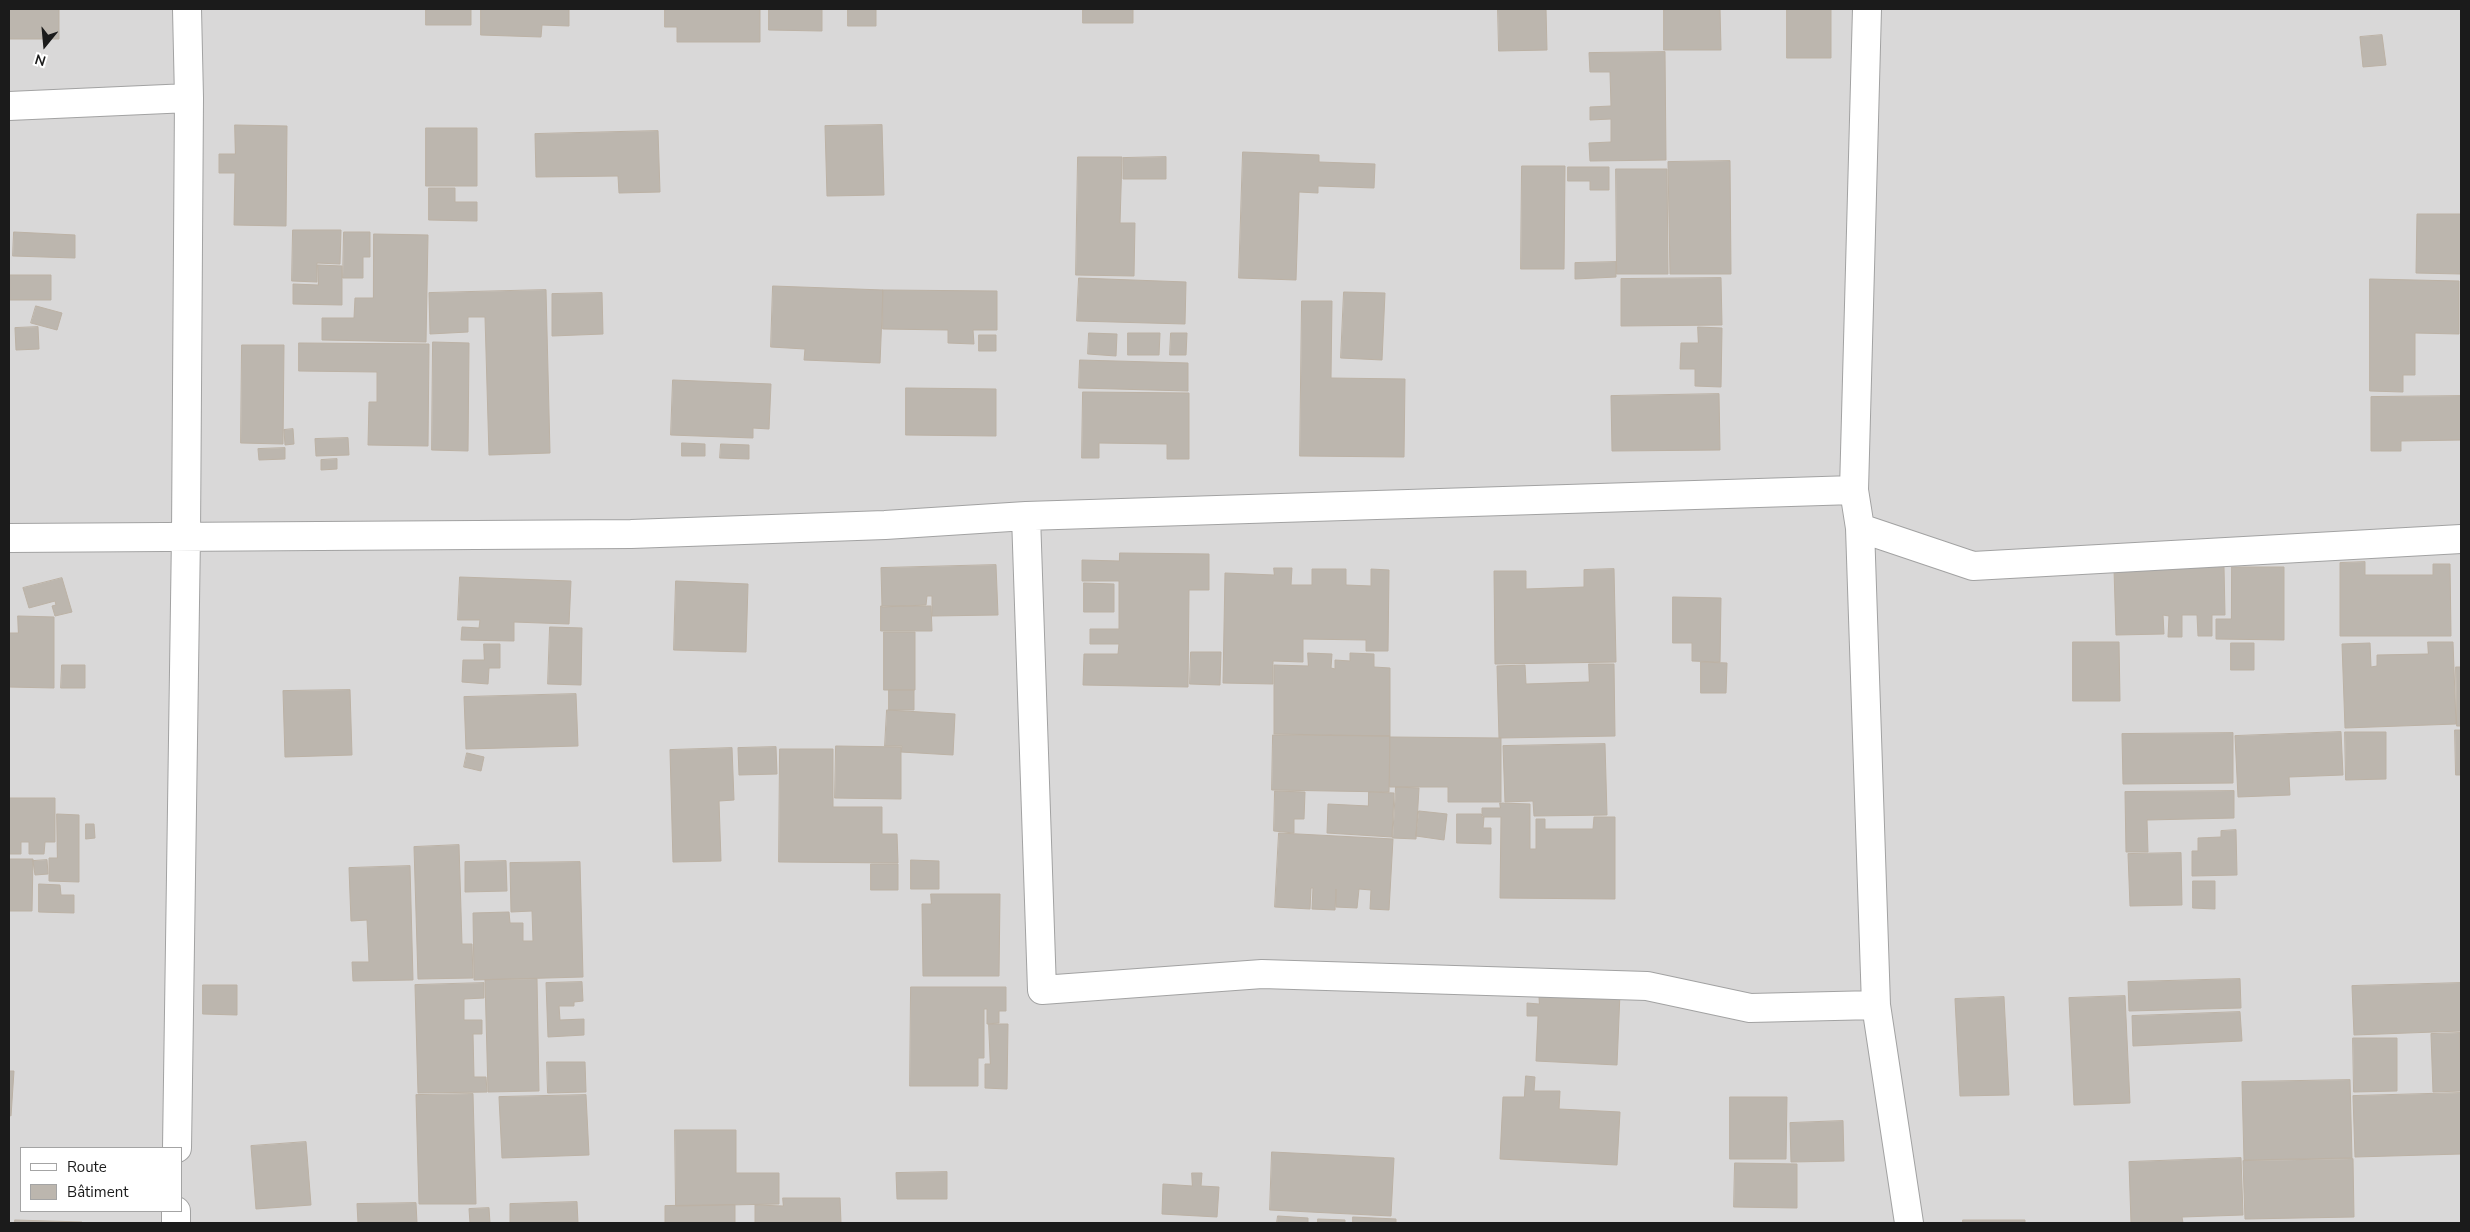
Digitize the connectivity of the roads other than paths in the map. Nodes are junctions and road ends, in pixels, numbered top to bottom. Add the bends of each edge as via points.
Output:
1 (187, 9) edge
2 (1867, 9) edge
3 (189, 98) junction
4 (9, 106) edge
5 (1854, 490) junction
6 (1026, 516) junction
7 (1860, 528) junction
8 (186, 535) junction
9 (9, 538) edge
10 (2461, 539) edge
11 (1876, 1005) junction
12 (177, 1147) edge
13 (1909, 1223) edge

1 - 3 street
2 - 5 street
3 - 4 street
3 - 8 street
5 - 6 street
5 - 7 street
6 - 8 street via 885,526 631,534 432,537
6 - 11 street via 1042,990 1262,974 1647,986 1750,1008
7 - 10 street via 1973,566
7 - 11 street
8 - 9 street
8 - 12 street
11 - 13 street

